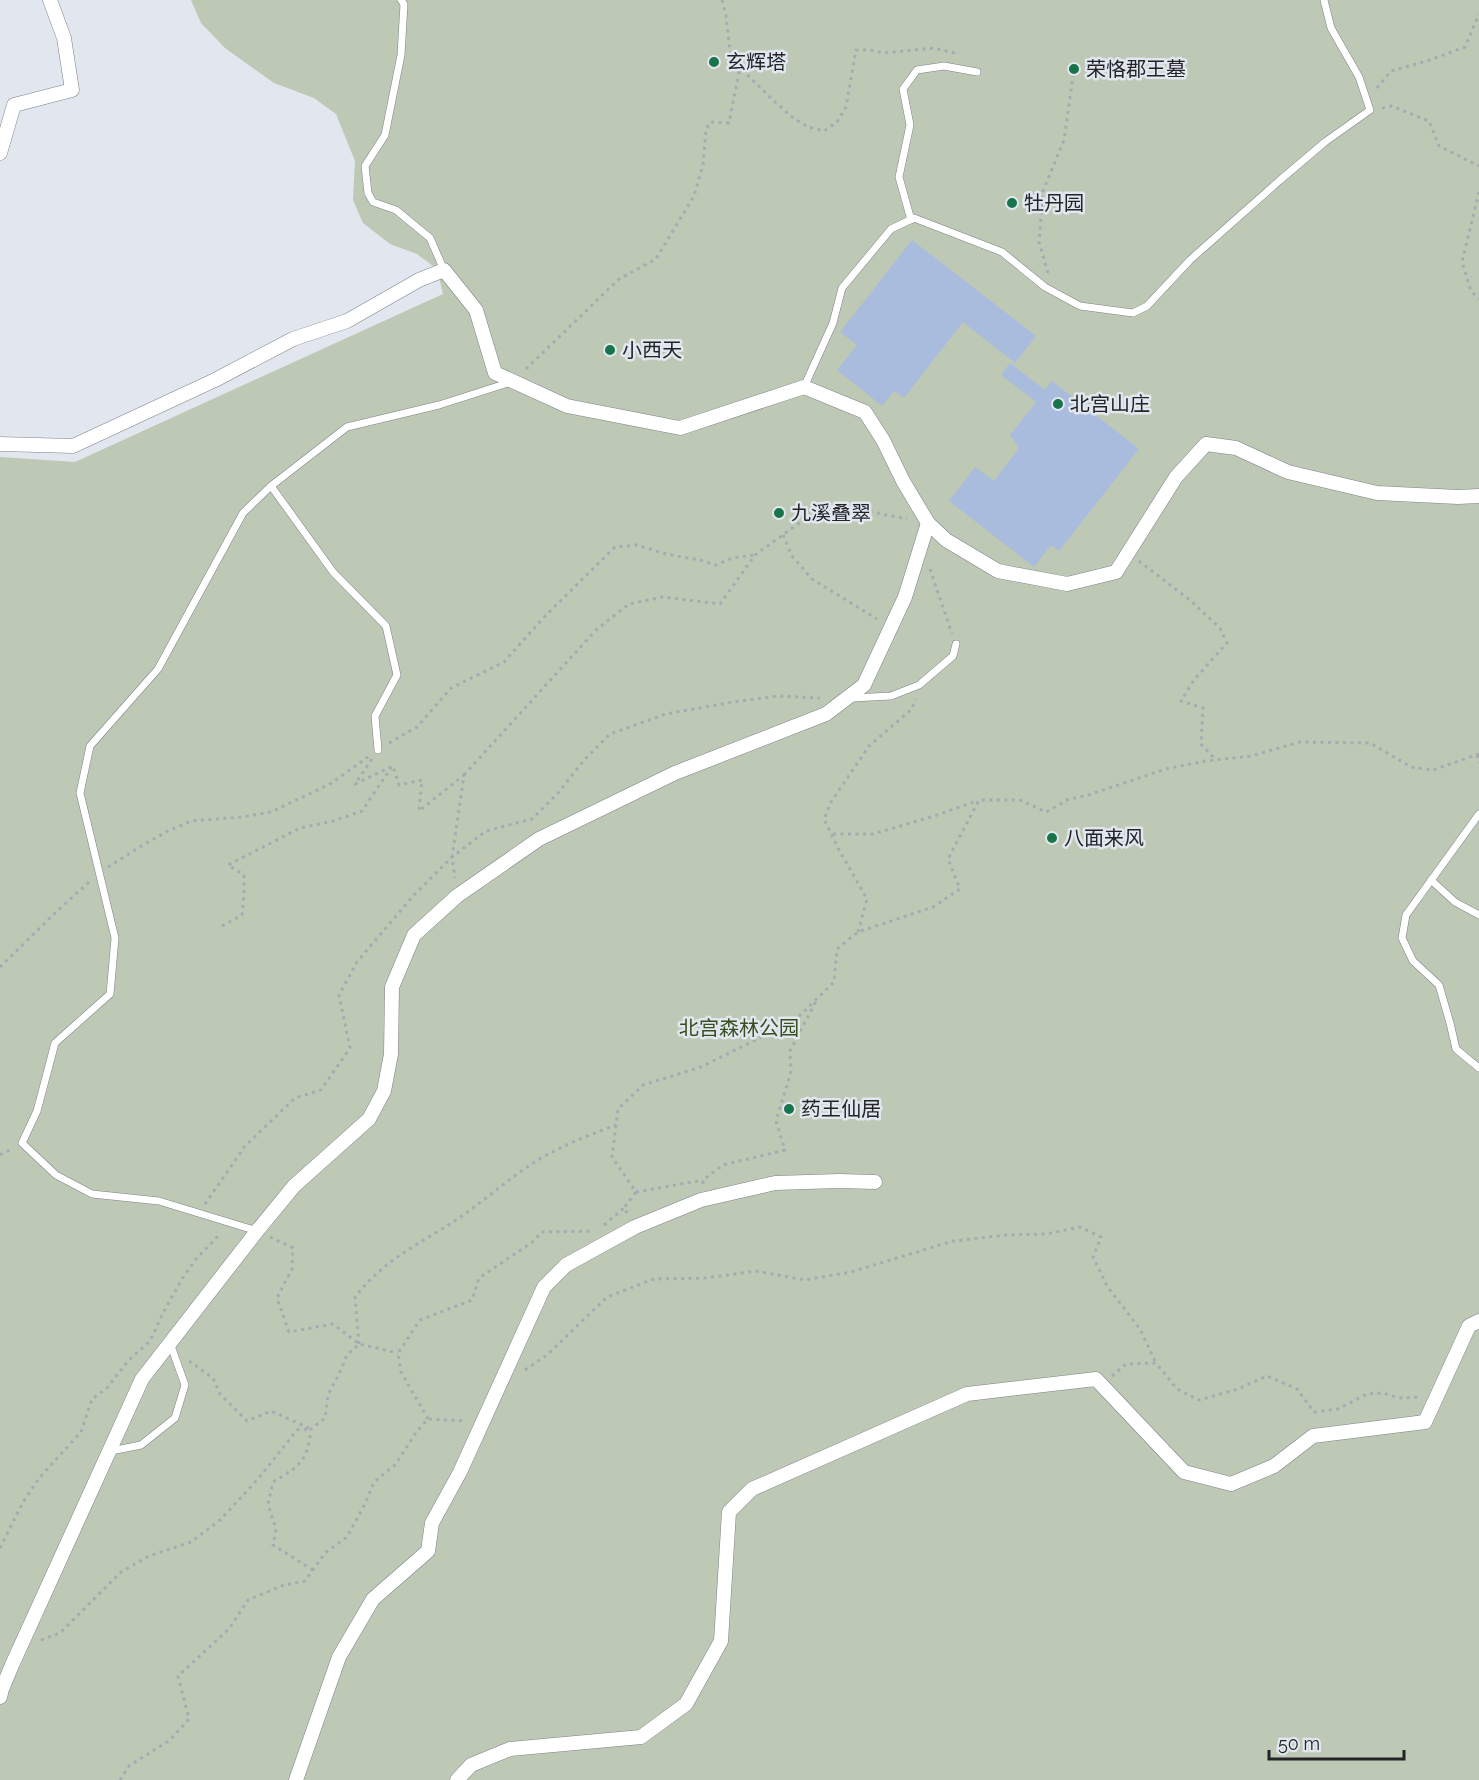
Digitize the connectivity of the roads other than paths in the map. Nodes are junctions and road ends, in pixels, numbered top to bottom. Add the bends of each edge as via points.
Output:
1 (51, 0) edge
2 (401, 0) edge
3 (1324, 0) edge
4 (977, 72) dead end
5 (0, 153) edge
6 (911, 219) junction
7 (444, 270) junction
8 (513, 381) junction
9 (804, 387) junction
10 (0, 444) edge
11 (271, 486) junction
12 (1479, 496) edge
13 (928, 523) junction
14 (956, 644) road end
15 (846, 698) junction
16 (378, 750) road end
17 (1479, 814) edge
18 (1431, 880) junction
19 (1479, 915) edge
20 (1479, 1068) edge
21 (875, 1182) dead end
22 (256, 1231) junction
23 (1479, 1321) edge
24 (171, 1346) junction
25 (108, 1452) junction
26 (0, 1697) edge
27 (296, 1780) edge
28 (457, 1780) edge

1 - 5 street via 64,38 72,90 14,105
2 - 7 lane via 401,55 385,135 365,166 368,193 373,202 396,210 430,238
3 - 6 lane via 1331,28 1359,77 1370,110 1279,181 1190,260 1147,306 1133,313 1080,306 1045,287 1002,252
4 - 6 lane via 944,66 917,70 903,89 910,126 899,177
6 - 9 lane via 891,229 842,288 833,323
7 - 8 street via 476,309 495,373
7 - 10 street via 347,321 293,339 73,446
8 - 9 street via 567,406 680,428
8 - 11 lane via 439,405 347,427
9 - 13 street via 865,412
11 - 16 lane via 333,572 386,626 397,675 375,716
11 - 22 lane via 243,513 158,669 90,746 80,793 115,938 110,994 55,1043 37,1111 22,1143 56,1175 92,1194 159,1201
12 - 13 street via 1377,493 1288,472 1236,448 1206,444 1176,477 1116,572 1067,584 998,571 946,540
13 - 15 street via 905,597 864,685
14 - 15 lane via 953,656 919,686 891,696
15 - 22 street via 826,714 675,773 539,839 458,896 414,935 392,987 391,1053 384,1091 369,1119 294,1186
17 - 18 lane
18 - 19 lane via 1455,902
18 - 20 lane via 1406,915 1402,938 1413,961 1439,985 1456,1049
21 - 27 street via 775,1183 701,1200 635,1227 566,1264 544,1287 460,1472 432,1523 428,1551 374,1599 339,1657
22 - 24 street
23 - 28 street via 1468,1326 1425,1422 1313,1436 1274,1466 1231,1485 1184,1472 1096,1379 967,1394 752,1490 729,1512 721,1641 686,1704 641,1737 510,1749 471,1765
24 - 25 street via 142,1379
24 - 25 lane via 185,1385 175,1418 141,1445
25 - 26 street

